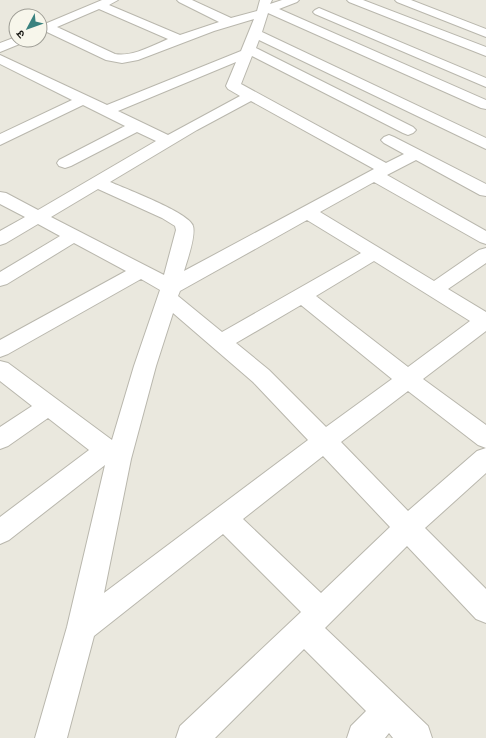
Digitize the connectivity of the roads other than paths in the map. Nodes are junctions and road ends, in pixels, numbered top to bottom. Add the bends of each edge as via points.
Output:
1 (113, 0) edge
2 (183, 0) edge
3 (294, 0) edge
4 (353, 0) edge
5 (401, 0) edge
6 (80, 3) dead end
7 (265, 5) edge
8 (95, 7) junction
9 (319, 12) dead end
10 (228, 22) junction
11 (48, 27) edge
12 (48, 31) edge
13 (486, 33) edge
14 (255, 34) junction
15 (178, 39) junction
16 (247, 52) junction
17 (486, 52) edge
18 (486, 56) edge
19 (0, 59) edge
20 (457, 70) junction
21 (486, 83) edge
22 (250, 96) junction
23 (83, 100) junction
24 (486, 105) edge
25 (106, 111) junction
26 (432, 118) junction
27 (137, 126) junction
28 (408, 130) junction
29 (0, 140) edge
30 (389, 140) junction
31 (168, 141) junction
32 (486, 144) edge
33 (359, 154) junction
34 (416, 154) junction
35 (65, 163) dead end
36 (380, 172) junction
37 (98, 183) junction
38 (486, 191) edge
39 (0, 197) edge
40 (307, 212) junction
41 (40, 217) junction
42 (74, 235) junction
43 (486, 238) edge
44 (0, 239) edge
45 (375, 253) junction
46 (486, 254) edge
47 (142, 271) junction
48 (0, 280) edge
49 (434, 290) junction
50 (170, 292) junction
51 (303, 296) junction
52 (485, 321) edge
53 (222, 342) junction
54 (0, 349) edge
55 (0, 369) edge
56 (408, 379) junction
57 (49, 406) junction
58 (0, 438) edge
59 (486, 438) edge
60 (325, 441) junction
61 (113, 454) junction
62 (486, 458) edge
63 (224, 518) junction
64 (408, 527) junction
65 (0, 532) edge
66 (486, 610) edge
67 (313, 620) junction
68 (82, 627) junction
69 (388, 710) junction
70 (51, 738) edge
71 (192, 738) edge
72 (363, 738) edge
73 (416, 738) edge

1 - 8 street
2 - 10 street
3 - 7 street
4 - 17 street
5 - 13 street
6 - 8 street
7 - 10 street
7 - 14 street
7 - 24 street
8 - 11 street
8 - 15 street
9 - 20 street
10 - 15 street
12 - 15 street via 122,60
14 - 16 street
14 - 26 street
16 - 22 street via 233,85
16 - 25 street
16 - 28 street
18 - 20 street
19 - 23 street
20 - 21 street
22 - 31 street
22 - 33 street
23 - 25 street
23 - 29 street
25 - 27 street
26 - 28 street
26 - 32 street
27 - 31 street
27 - 35 street
28 - 30 street
30 - 33 street
30 - 34 street
31 - 37 street
33 - 36 street
34 - 36 street
34 - 38 street
36 - 40 street
36 - 43 street
37 - 41 street
37 - 50 street via 168,214 184,224 185,230
39 - 41 street
40 - 45 street
40 - 50 street
41 - 42 street
41 - 44 street
42 - 47 street
42 - 48 street
45 - 49 street
45 - 51 street
46 - 49 street
47 - 50 street
47 - 54 street
49 - 52 street
50 - 53 street
50 - 61 street
51 - 53 street
51 - 56 street
52 - 56 street
53 - 60 street via 261,376
55 - 57 street
56 - 59 street
56 - 60 street
57 - 58 street
57 - 61 street
60 - 63 street
60 - 64 street
61 - 65 street
61 - 68 street
62 - 64 street
63 - 67 street
63 - 68 street
64 - 66 street
64 - 67 street
67 - 69 street
67 - 71 street
68 - 70 street
69 - 72 street
69 - 73 street

